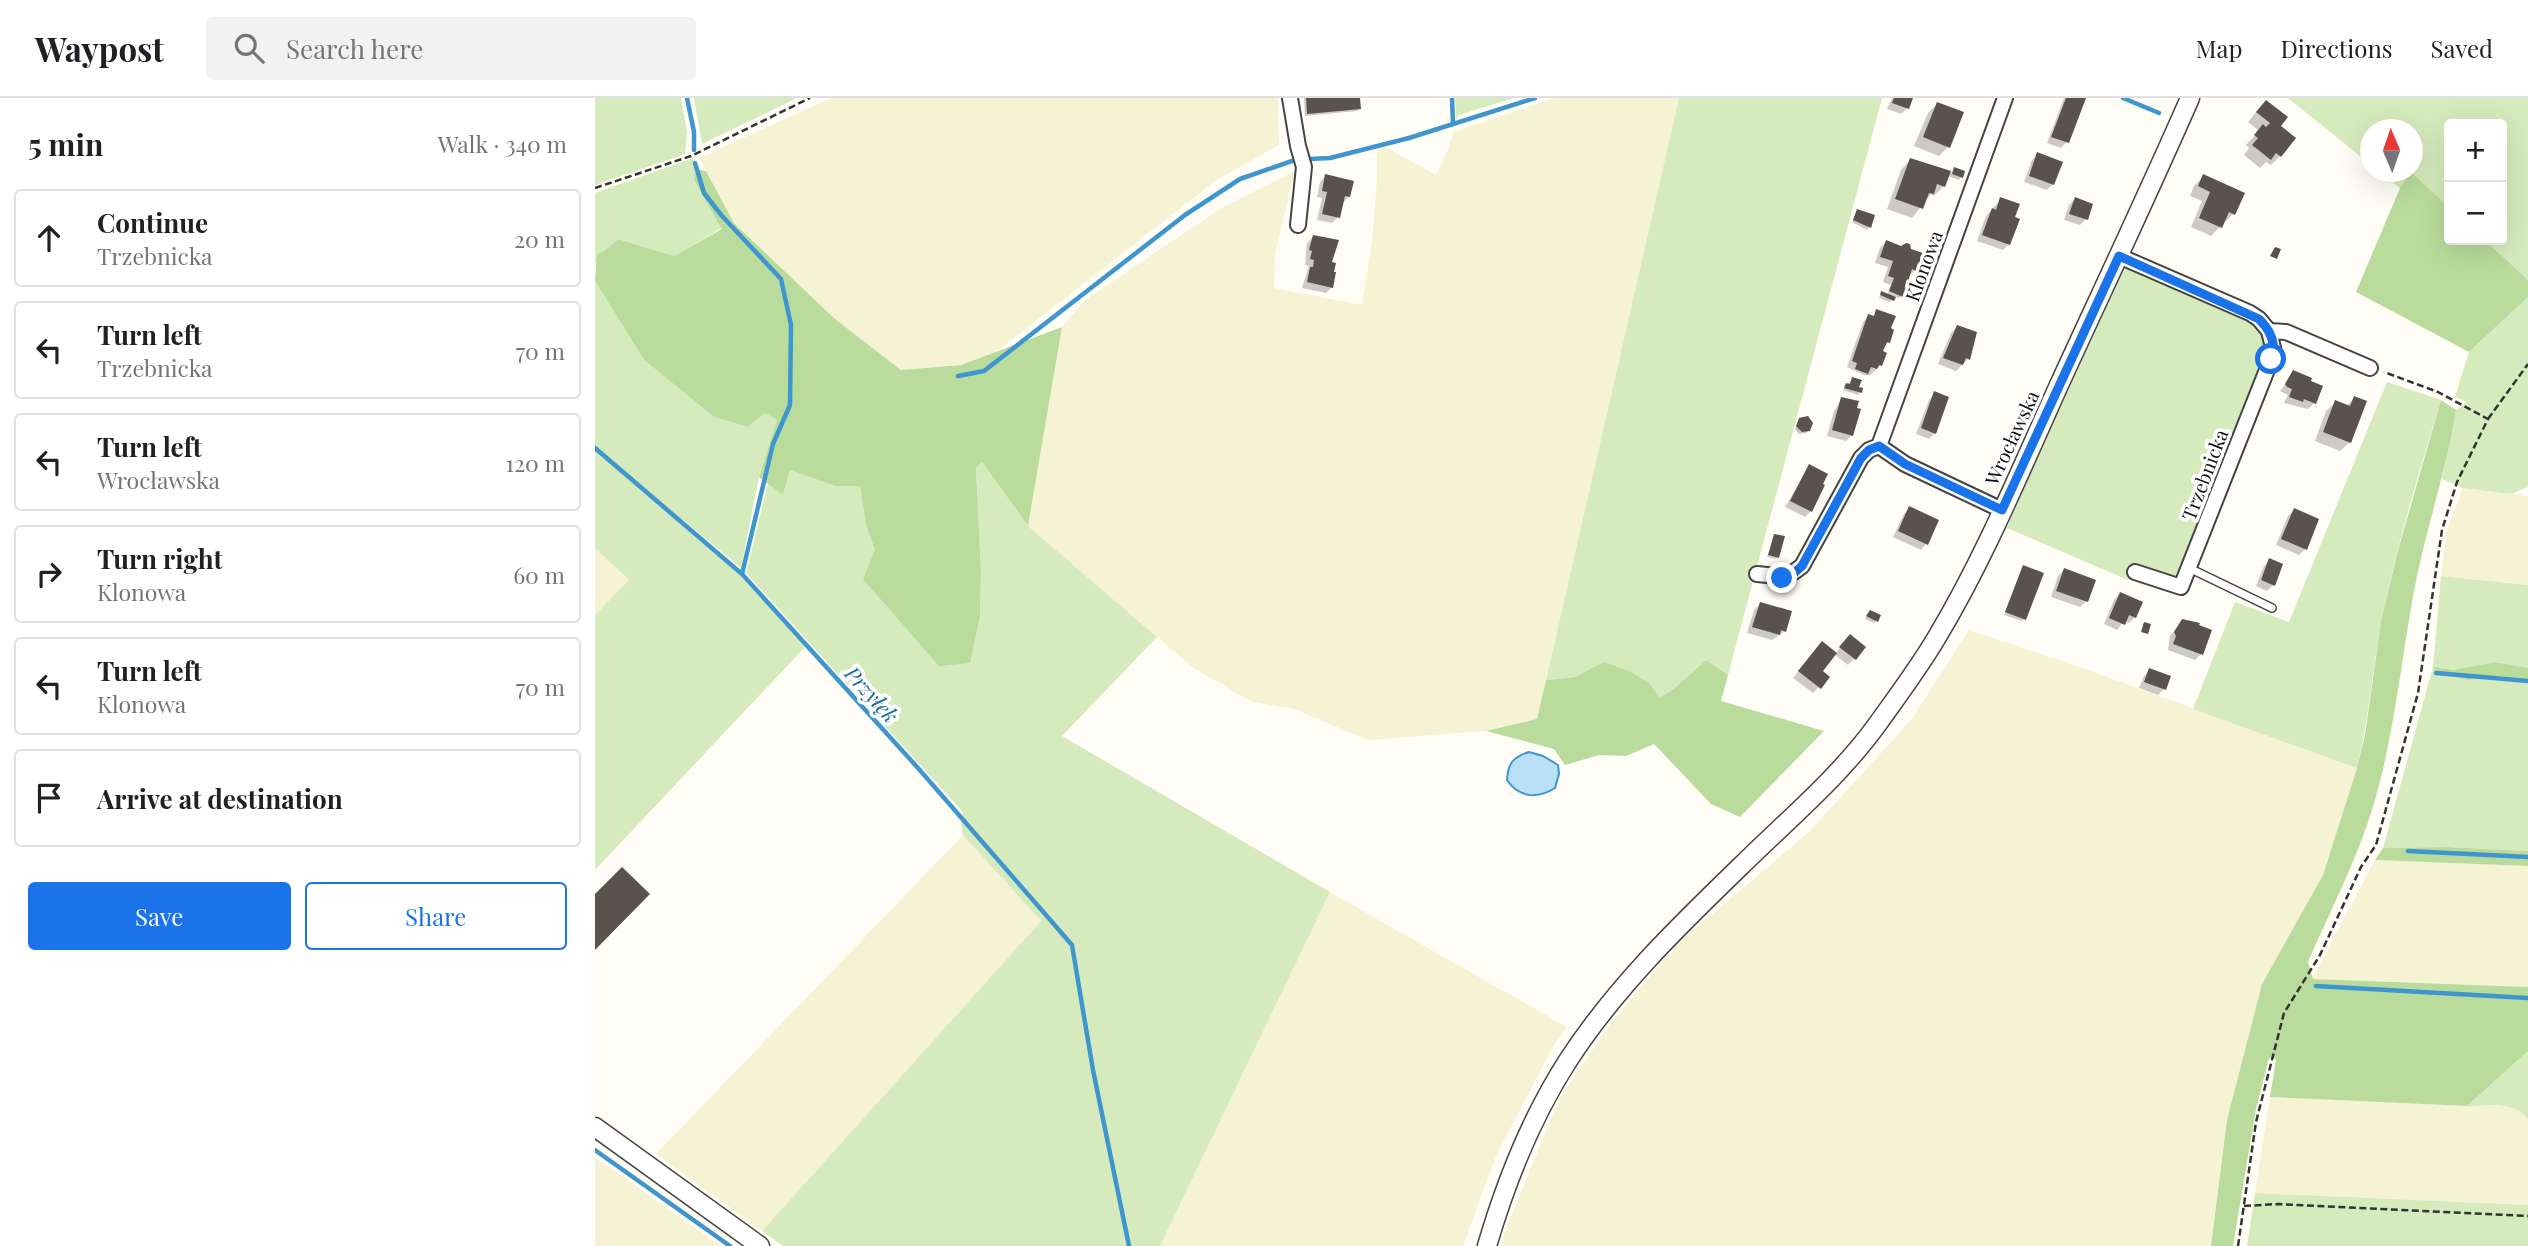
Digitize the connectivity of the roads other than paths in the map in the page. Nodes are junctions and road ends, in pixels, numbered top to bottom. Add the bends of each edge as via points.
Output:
1 (1290, 98) edge
2 (2005, 98) edge
3 (2190, 98) edge
4 (1298, 226) dead end
5 (2119, 256) junction
6 (2269, 331) junction
7 (2370, 368) road end
8 (1879, 446) junction
9 (2002, 510) junction
10 (2189, 568) junction
11 (2135, 572) dead end
12 (1757, 574) dead end
13 (2272, 608) dead end
14 (595, 1127) edge
15 (759, 1246) edge
16 (1487, 1246) edge

1 - 4 street via 1304,167
2 - 8 street, Klonowa
3 - 5 street, Wrocławska
5 - 6 street via 2250,313
5 - 9 street, Wrocławska
6 - 7 street via 2286,332
6 - 10 street, Trzebnicka via 2273,352
8 - 9 street via 1905,464
8 - 12 street, Klonowa via 1861,458 1802,566 1787,577
9 - 16 street, Wrocławska via 1935,641 1877,725 1835,774 1671,935 1590,1028 1543,1105 1505,1191
10 - 11 street via 2181,587
10 - 13 lane
14 - 15 street

